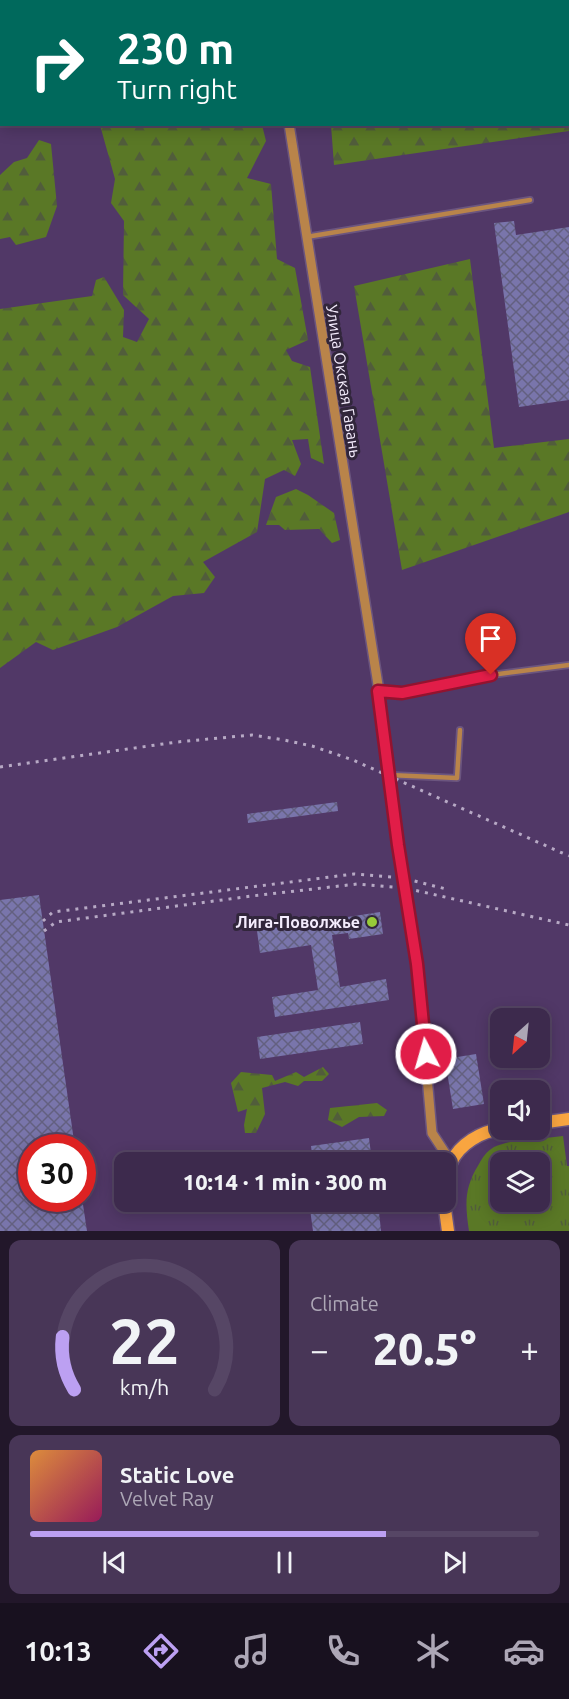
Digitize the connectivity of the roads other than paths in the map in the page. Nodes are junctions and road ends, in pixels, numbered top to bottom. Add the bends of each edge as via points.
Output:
1 (289, 126) edge
2 (530, 200) dead end
3 (306, 237) junction
4 (569, 665) edge
5 (378, 691) junction
6 (460, 730) dead end
7 (389, 775) junction
8 (569, 1119) edge
9 (550, 1122) edge
10 (490, 1132) edge
11 (445, 1152) edge
12 (456, 1156) edge
13 (445, 1212) edge
14 (448, 1231) edge

1 - 3 street, Улица Окская Гавань
2 - 3 lane
3 - 5 street, Улица Окская Гавань
4 - 5 lane via 491,675 402,693
5 - 7 street, Улица Окская Гавань
6 - 7 lane via 457,778
7 - 11 street, Улица Окская Гавань via 417,964 432,1132
8 - 9 street
10 - 12 street via 466,1143
13 - 14 street

